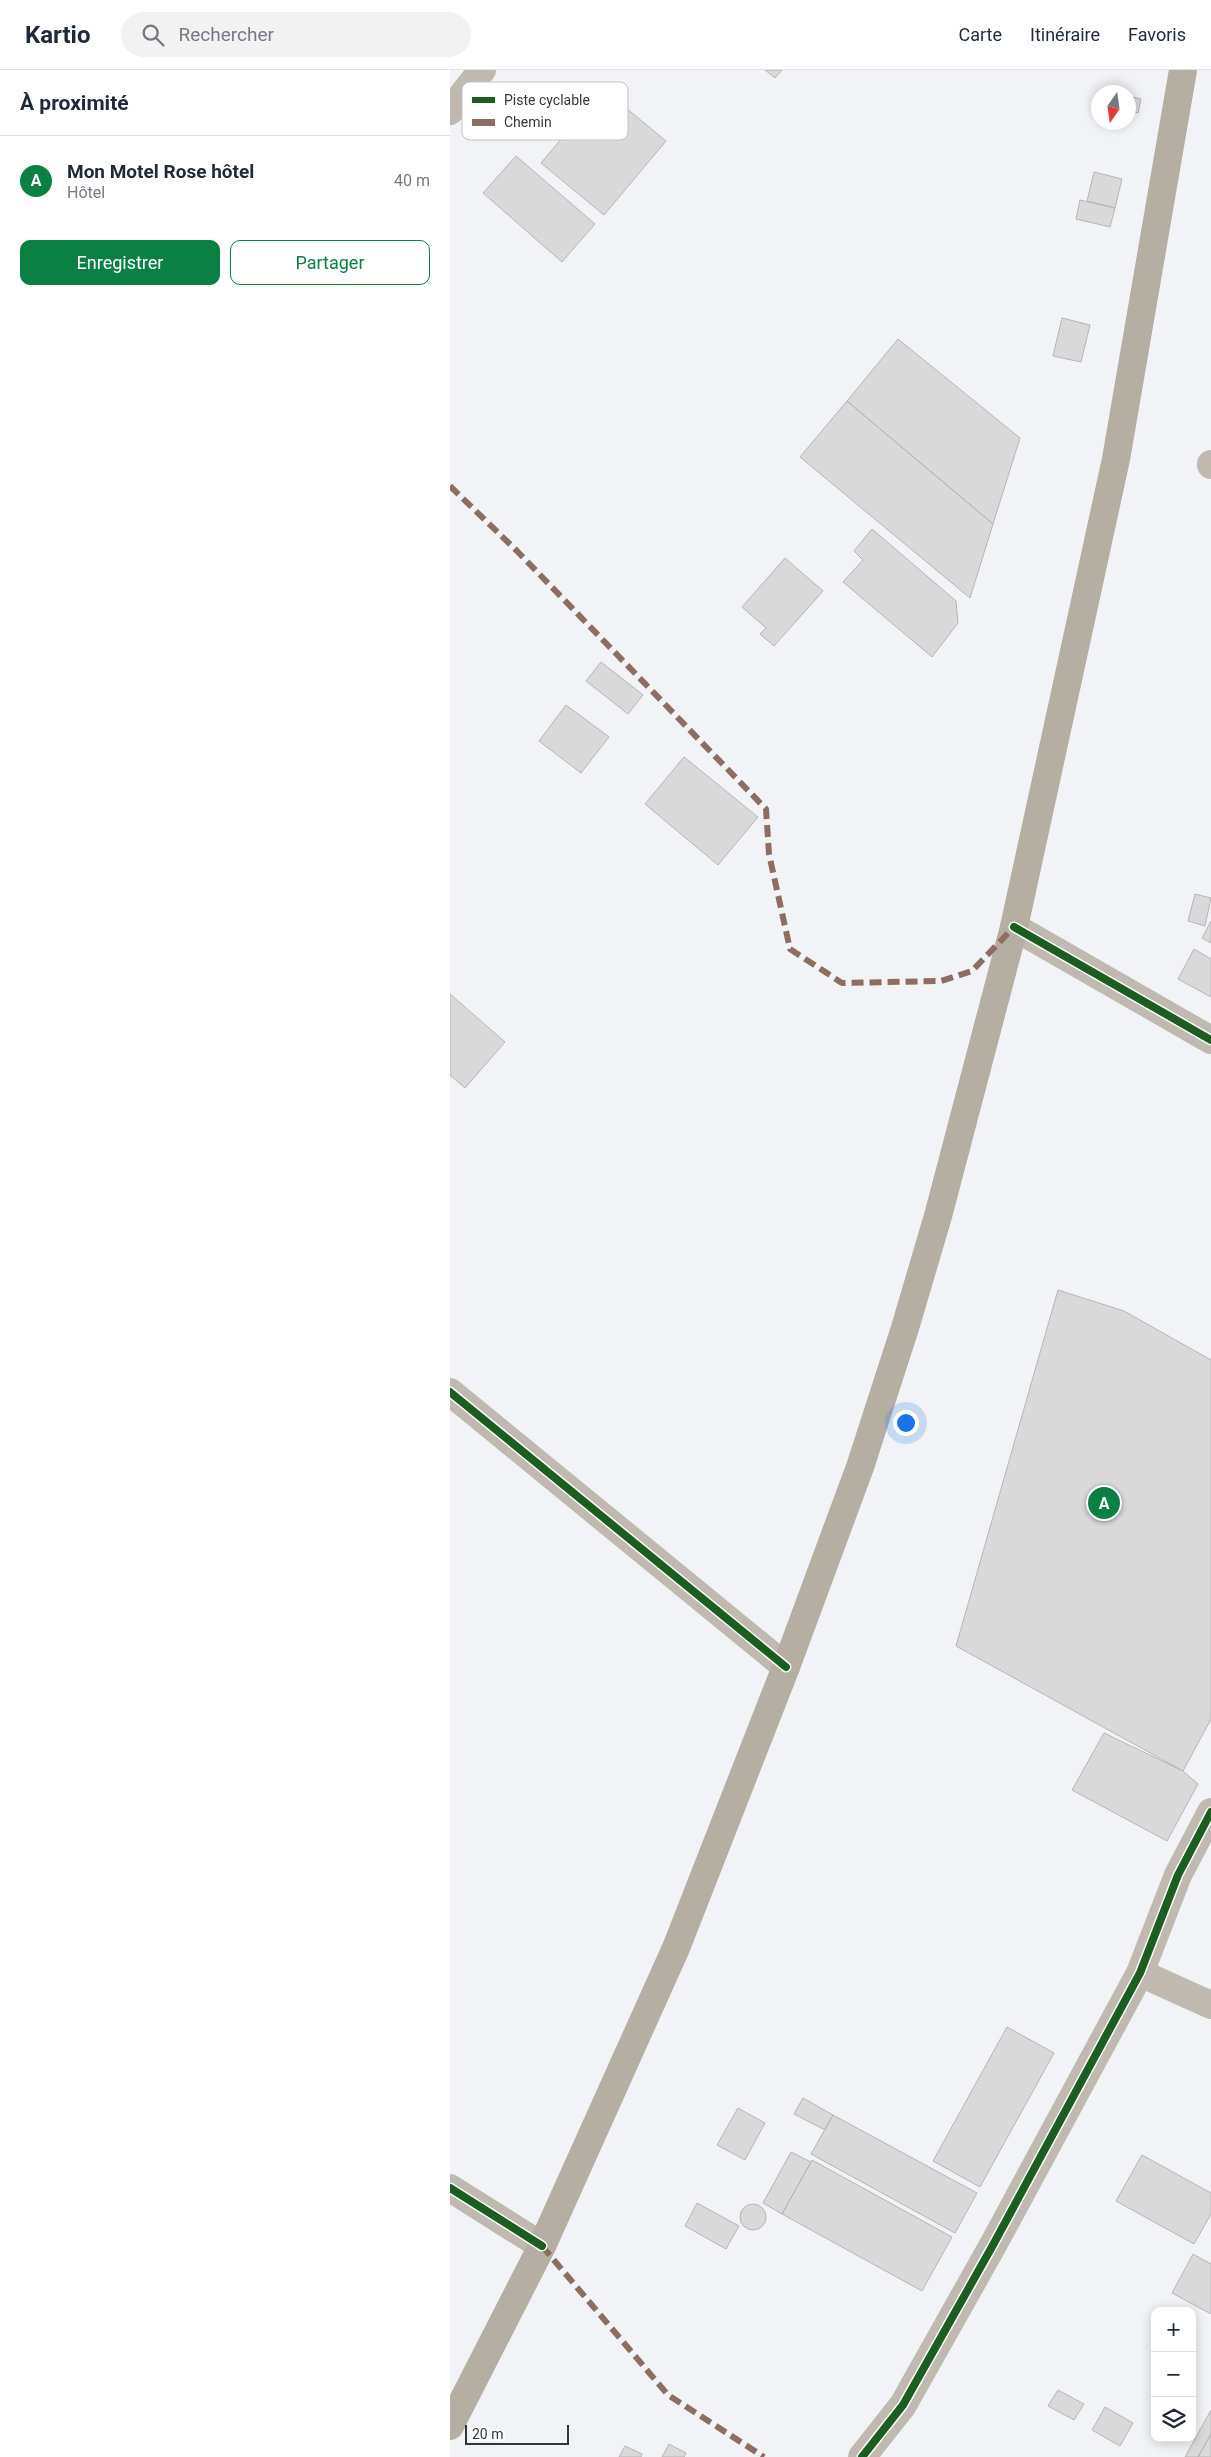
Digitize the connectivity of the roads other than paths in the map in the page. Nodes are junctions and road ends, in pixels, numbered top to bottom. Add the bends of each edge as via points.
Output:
1 (482, 70) edge
2 (1183, 70) edge
3 (473, 82) edge
4 (462, 96) edge
5 (450, 112) edge
6 (1014, 927) junction
7 (1211, 1040) edge
8 (450, 1392) edge
9 (786, 1667) junction
10 (1211, 1812) edge
11 (1140, 1973) junction
12 (1211, 2005) edge
13 (450, 2188) edge
14 (542, 2246) junction
15 (450, 2426) edge
16 (862, 2457) edge

1 - 3 street
2 - 6 main road via 1116,459
4 - 5 street
6 - 7 street
6 - 9 main road via 905,1328 860,1467
8 - 9 street
9 - 14 main road via 676,1948
10 - 11 street via 1178,1875
11 - 12 street
11 - 16 street via 903,2405
13 - 14 street
14 - 15 main road

